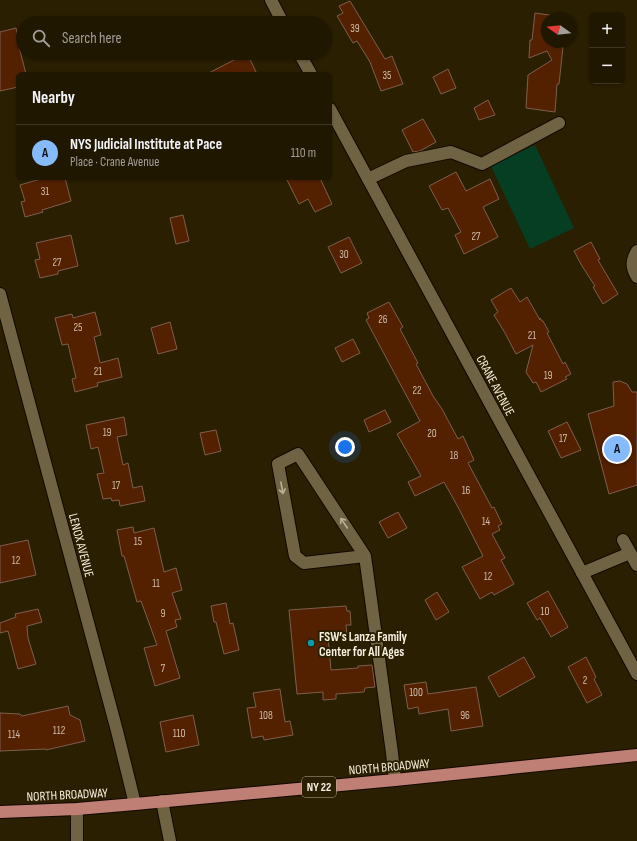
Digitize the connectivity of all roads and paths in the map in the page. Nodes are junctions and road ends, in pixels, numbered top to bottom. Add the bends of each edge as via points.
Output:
1 (270, 0) edge
2 (279, 16) edge
3 (304, 60) edge
4 (310, 72) edge
5 (332, 113) edge
6 (559, 123) dead end
7 (368, 179) junction
8 (637, 251) edge
9 (637, 277) edge
10 (0, 294) edge
11 (623, 540) dead end
12 (630, 553) junction
13 (366, 556) junction
14 (637, 565) edge
15 (582, 573) junction
16 (637, 674) edge
17 (637, 755) edge
18 (395, 780) junction
19 (162, 801) junction
20 (135, 804) junction
21 (76, 809) junction
22 (0, 812) edge
23 (77, 841) edge
24 (170, 841) edge

1 - 2 street
3 - 4 street
5 - 7 street, CRANE AVENUE
6 - 7 street via 482,164 451,152 406,161
7 - 15 street, CRANE AVENUE
8 - 9 street via 632,264
10 - 20 street, LENOX AVENUE
11 - 12 street
12 - 14 street
12 - 15 street
13 -> 13 street via 298,454 278,464 296,556 304,563
13 - 18 street
15 - 16 street, CRANE AVENUE
17 - 18 main road, NORTH BROADWAY / NY 22
18 - 19 main road, NORTH BROADWAY / NY 22
19 - 20 main road, NORTH BROADWAY / NY 22
19 - 24 street
20 - 21 main road, NORTH BROADWAY / NY 22
21 - 22 main road, NORTH BROADWAY / NY 22
21 - 23 street

